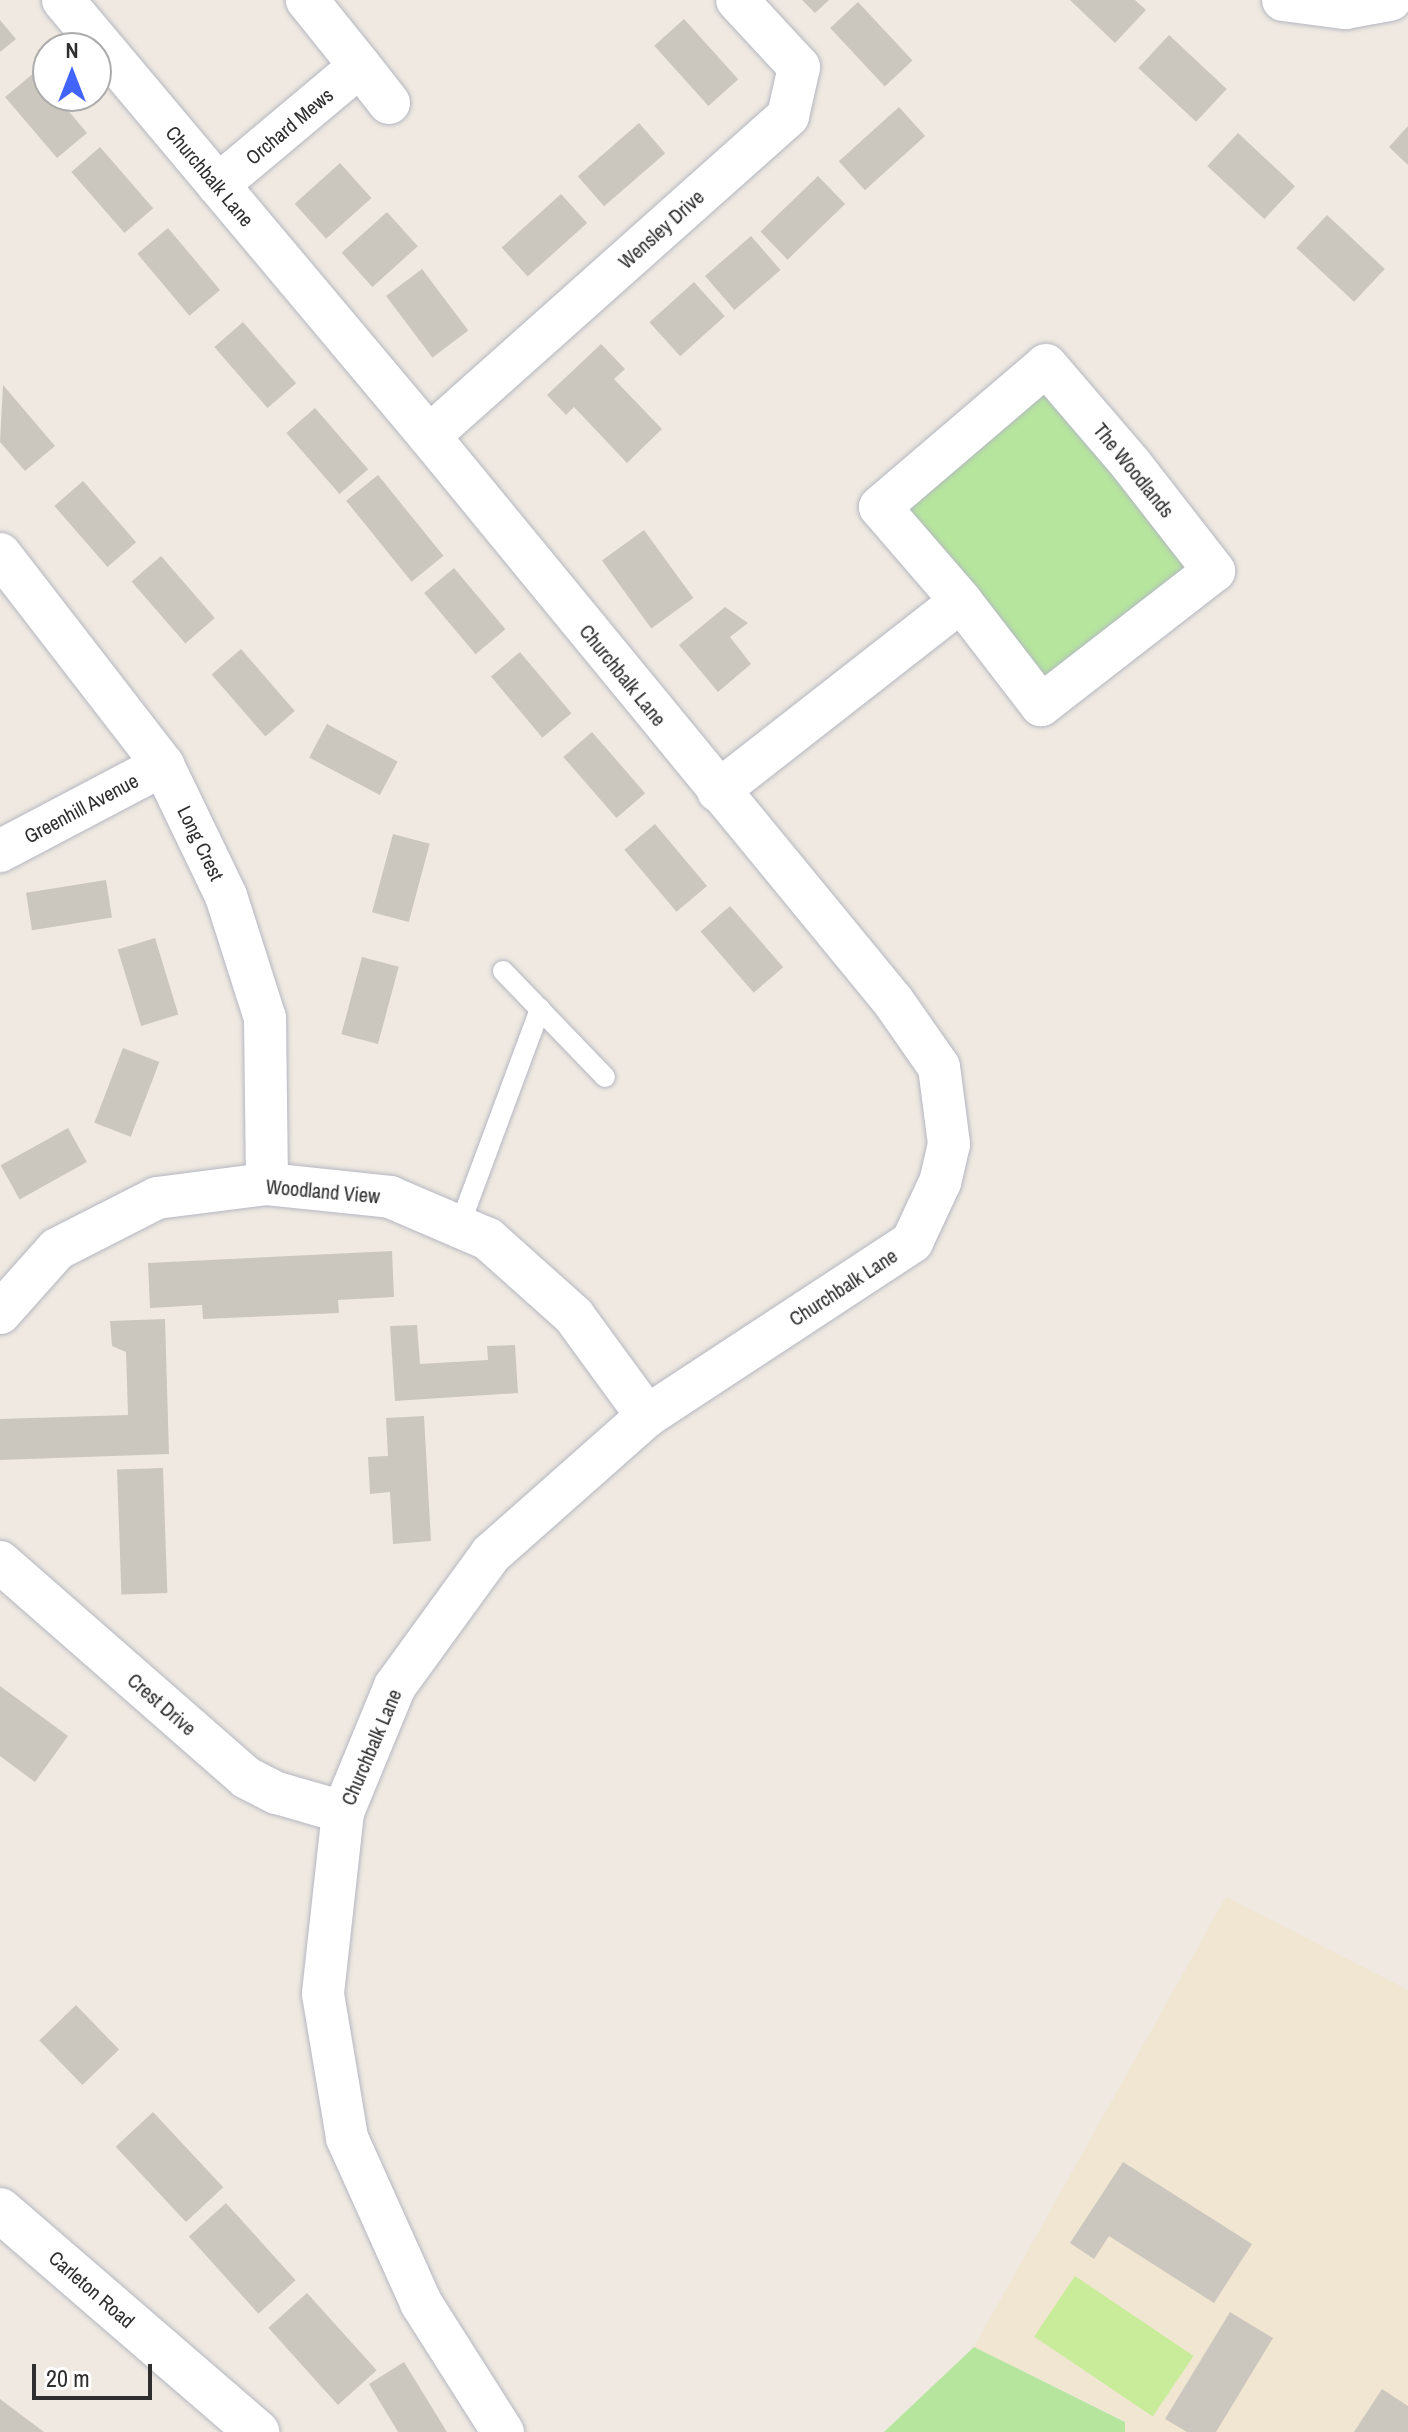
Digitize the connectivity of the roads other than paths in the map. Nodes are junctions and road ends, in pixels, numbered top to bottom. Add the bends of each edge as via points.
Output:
1 (63, 0) edge
2 (307, 0) edge
3 (737, 0) edge
4 (1283, 0) edge
5 (1390, 0) edge
6 (360, 66) junction
7 (389, 103) dead end
8 (218, 185) junction
9 (429, 436) junction
10 (0, 554) edge
11 (961, 601) junction
12 (163, 765) junction
13 (718, 791) junction
14 (0, 851) edge
15 (503, 971) dead end
16 (540, 1009) junction
17 (605, 1077) dead end
18 (267, 1184) junction
19 (459, 1227) junction
20 (0, 1313) edge
21 (647, 1416) junction
22 (0, 1562) edge
23 (343, 1812) junction
24 (0, 2210) edge
25 (257, 2432) edge
26 (503, 2432) edge

1 - 8 street, Churchbalk Lane
2 - 6 street
3 - 9 street, Wensley Drive via 799,67 788,116
4 - 5 street via 1345,8
6 - 7 street
6 - 8 street, Orchard Mews
8 - 9 street, Churchbalk Lane
9 - 13 street, Churchbalk Lane
10 - 12 street, Long Crest
11 - 11 street, The Woodlands via 880,507 1046,365 1214,571 1041,705
11 - 13 street
12 - 14 street, Greenhill Avenue
12 - 18 street, Long Crest via 226,896 265,1018
13 - 21 street, Churchbalk Lane via 893,1001 939,1067 949,1144 940,1182 912,1242
15 - 16 lane
16 - 17 lane
16 - 19 lane
18 - 19 street, Woodland View via 390,1197
18 - 20 street, Woodland View via 157,1198 57,1249
19 - 21 street, Woodland View via 488,1239 574,1316
21 - 23 street, Churchbalk Lane via 491,1554 395,1686
22 - 23 street, Crest Drive via 247,1778 277,1793
23 - 26 street, Churchbalk Lane via 323,1994 347,2138 421,2303
24 - 25 street, Carleton Road

